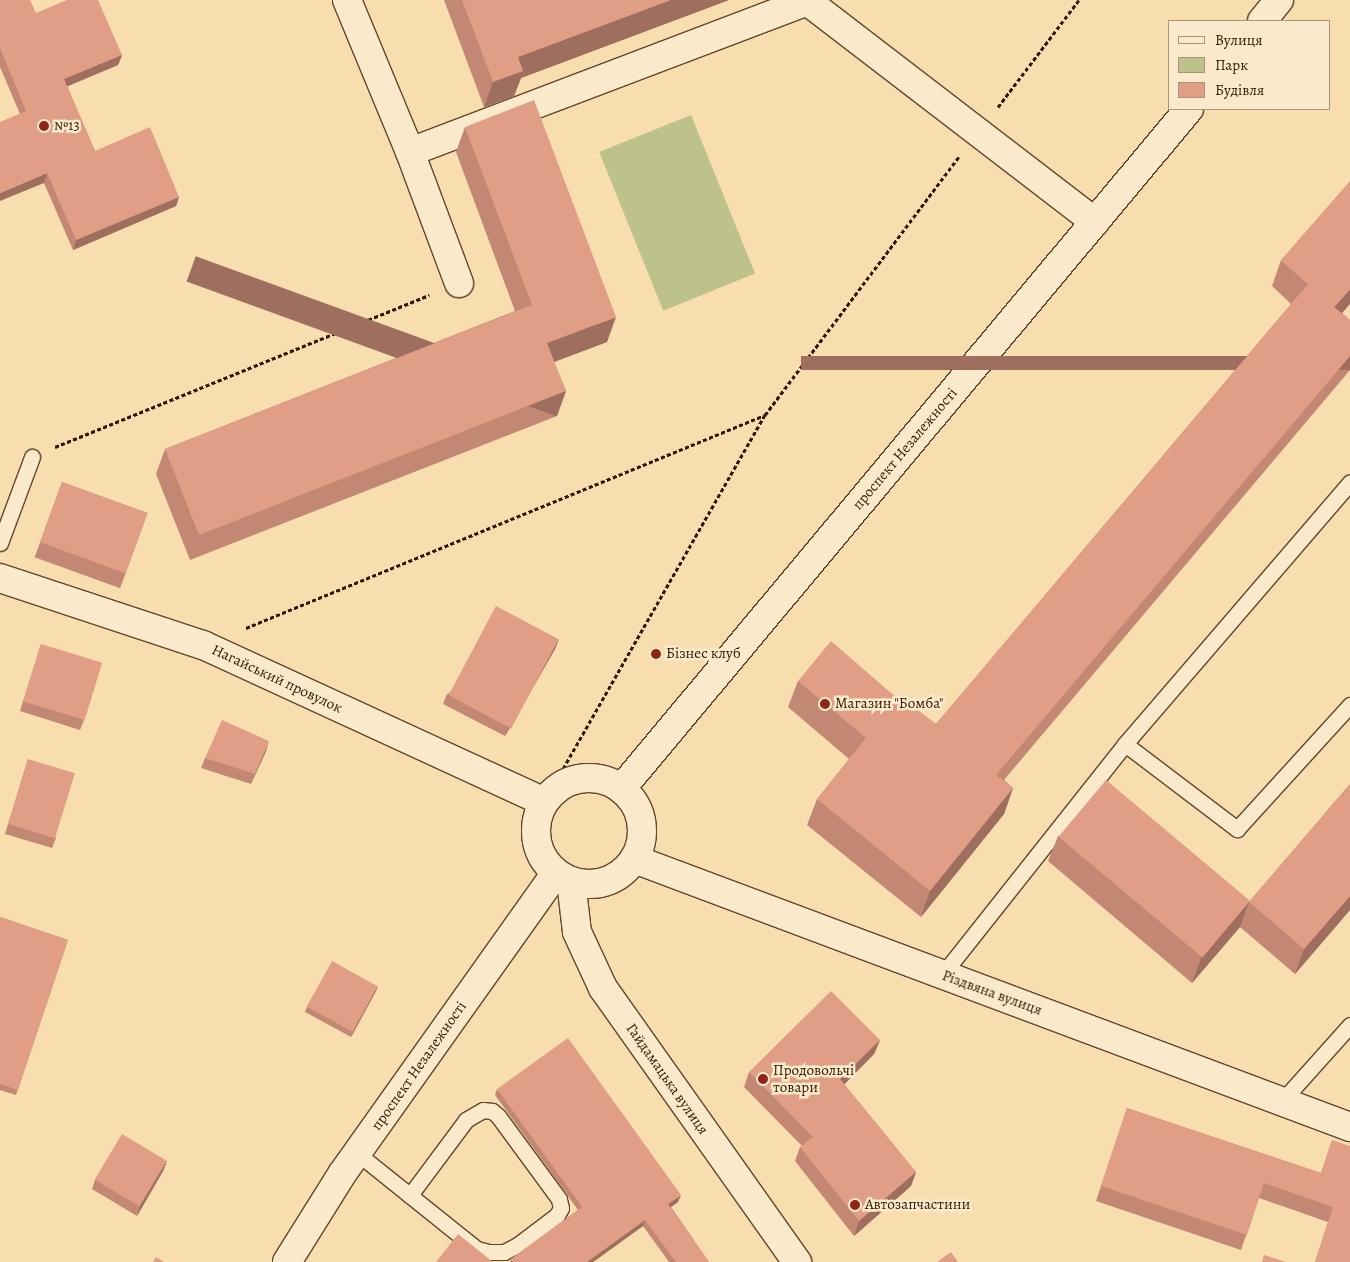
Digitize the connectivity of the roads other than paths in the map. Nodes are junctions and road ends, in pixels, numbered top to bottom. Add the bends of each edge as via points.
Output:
1 (347, 0) edge
2 (1279, 0) edge
3 (1263, 20) edge
4 (1188, 110) edge
5 (410, 152) junction
6 (1095, 222) junction
7 (459, 283) road end
8 (32, 457) road end
9 (1350, 482) edge
10 (0, 543) edge
11 (0, 578) edge
12 (1350, 705) edge
13 (1125, 744) junction
14 (621, 789) junction
15 (544, 802) junction
16 (634, 859) junction
17 (563, 877) junction
18 (942, 975) junction
19 (1350, 1025) edge
20 (1282, 1101) junction
21 (1350, 1127) edge
22 (357, 1153) junction
23 (410, 1195) junction
24 (288, 1262) edge
25 (797, 1262) edge

1 - 5 street
2 - 3 street
4 - 6 street, проспект Незалежності
5 - 6 street via 806,1
5 - 7 street
6 - 14 street, проспект Незалежності
8 - 10 lane
9 - 13 lane
11 - 15 street, Нагайський провулок via 203,645
12 - 13 lane via 1237,829
13 - 18 lane
14 - 15 street via 606,781 580,779 556,789
14 - 16 street via 639,814 640,845
15 - 17 street via 538,816 538,847
16 - 17 street via 619,874 600,883
16 - 18 street, Різдвяна вулиця
17 - 22 street, проспект Незалежності
17 - 25 street, Гайдамацька вулиця via 577,932 603,988
18 - 20 street, Різдвяна вулиця
19 - 20 lane
20 - 21 street, Різдвяна вулиця
22 - 23 lane
22 - 24 street, проспект Незалежності
23 - 23 lane via 477,1249 489,1252 504,1252 519,1244 557,1215 561,1208 559,1200 498,1116 483,1110 466,1120

